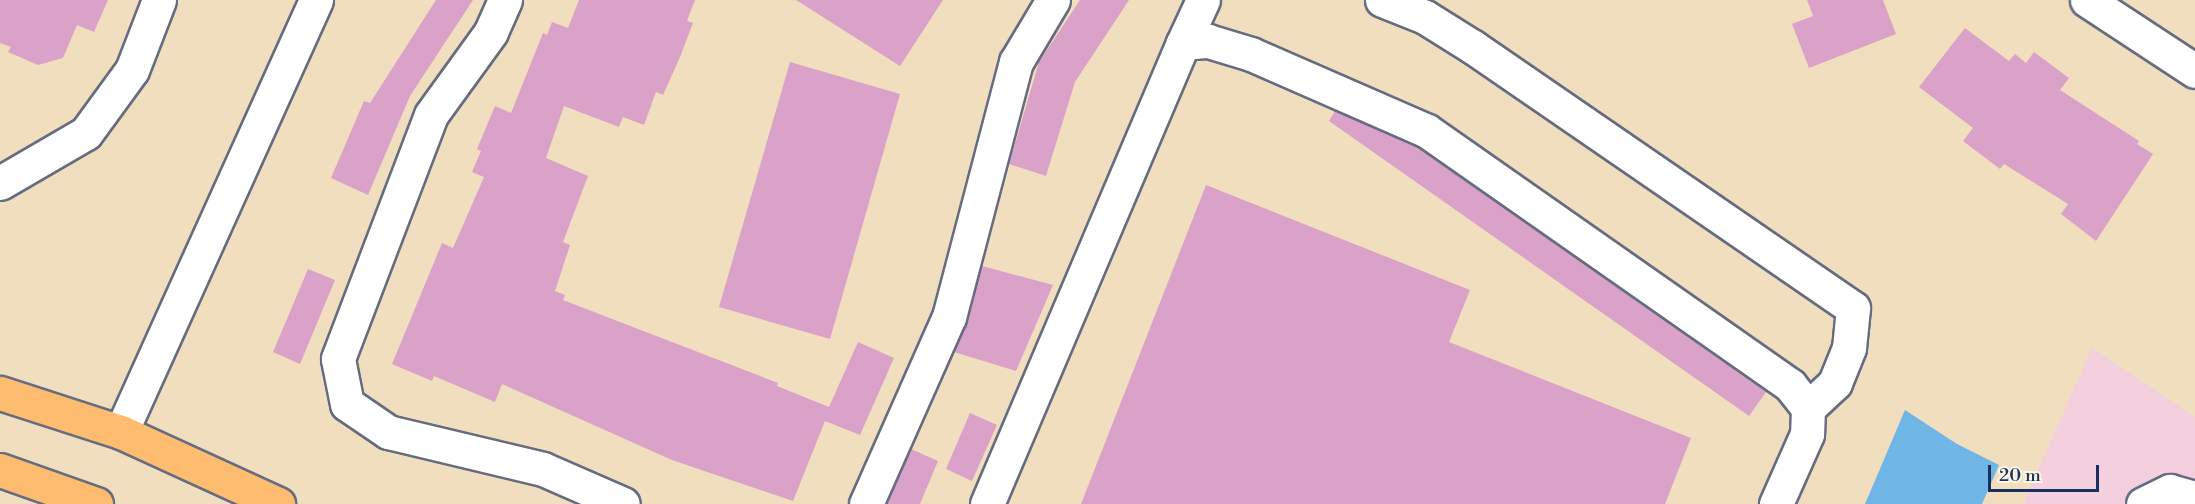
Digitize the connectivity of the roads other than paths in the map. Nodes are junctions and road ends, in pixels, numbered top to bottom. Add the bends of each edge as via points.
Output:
1 (159, 0) edge
2 (316, 0) edge
3 (505, 0) edge
4 (1053, 0) edge
5 (1203, 0) edge
6 (1382, 0) edge
7 (2087, 0) edge
8 (1183, 43) junction
9 (2195, 71) edge
10 (0, 183) edge
11 (0, 393) edge
12 (1808, 408) junction
13 (121, 432) junction
14 (0, 470) edge
15 (2195, 498) edge
16 (96, 504) edge
17 (278, 504) edge
18 (623, 504) edge
19 (866, 504) edge
20 (987, 504) edge
21 (1776, 504) edge
22 (2143, 504) edge

1 - 10 street via 132,70 86,133
2 - 13 street
3 - 18 street via 491,32 431,115 338,359 346,404 388,432 543,469
4 - 19 street via 1016,62 949,317
5 - 8 street
6 - 12 street via 1425,16 1473,47 1853,308 1849,348 1834,382
7 - 9 street
8 - 12 street via 1208,41 1251,54 1427,131 1790,385
8 - 20 street
11 - 13 main road
12 - 21 street via 1807,434
13 - 17 main road
14 - 16 main road
15 - 22 street via 2170,491

